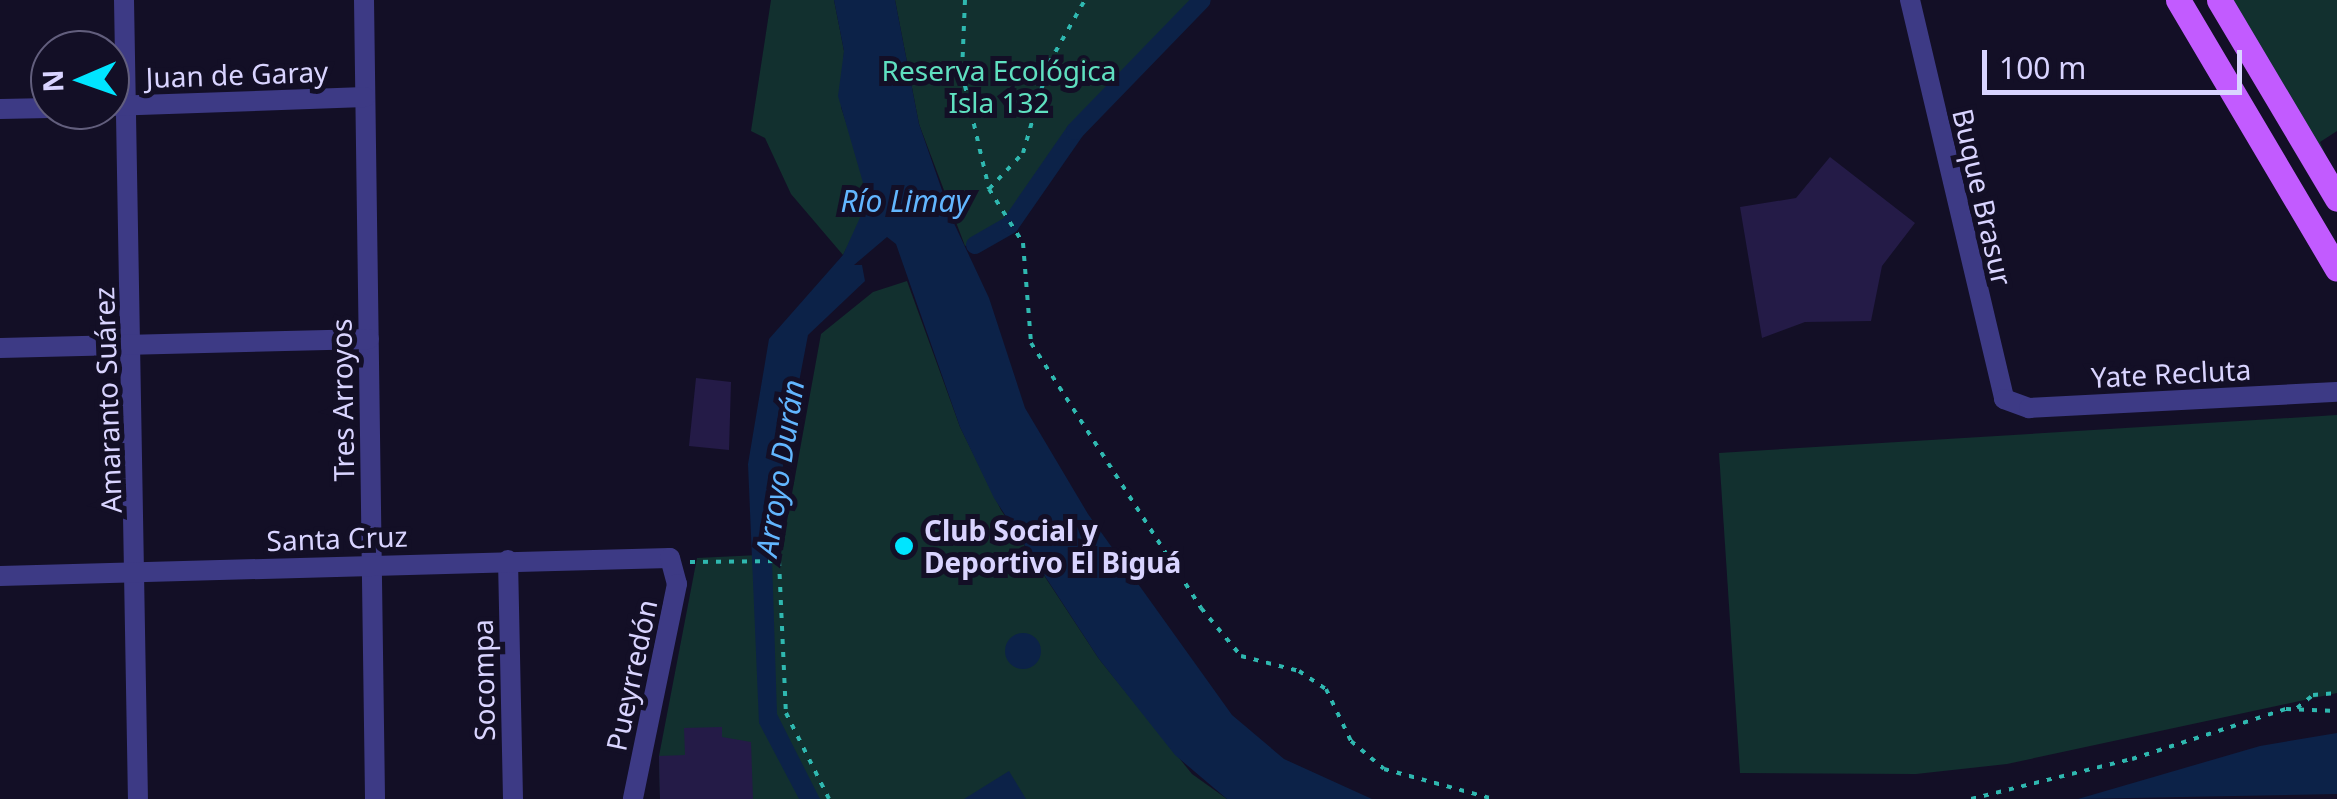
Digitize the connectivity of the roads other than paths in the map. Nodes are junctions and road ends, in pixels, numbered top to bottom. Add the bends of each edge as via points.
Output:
1 (124, 0) edge
2 (364, 0) edge
3 (1910, 0) edge
4 (2178, 0) edge
5 (2219, 0) edge
6 (122, 30) edge
7 (366, 98) junction
8 (130, 105) edge
9 (30, 108) edge
10 (0, 109) edge
11 (120, 130) edge
12 (2337, 199) edge
13 (2337, 270) edge
14 (368, 339) junction
15 (133, 345) junction
16 (0, 348) edge
17 (2337, 392) edge
18 (2009, 403) joint
19 (508, 560) junction
20 (675, 562) joint
21 (372, 565) junction
22 (136, 572) junction
23 (0, 576) edge
24 (138, 799) edge
25 (374, 799) edge
26 (513, 799) edge
27 (633, 799) edge

1 - 6 street, Amaranto Suárez
2 - 7 street, Tres Arroyos
3 - 18 street, Buque Brasur via 1998,387
4 - 13 main road
5 - 12 main road
7 - 8 street, Juan de Garay
7 - 14 street, Tres Arroyos
9 - 10 street
11 - 15 street, Amaranto Suárez
14 - 15 street
14 - 21 street, Tres Arroyos
15 - 16 street
15 - 22 street, Amaranto Suárez
17 - 18 street, Yate Recluta via 2029,408
19 - 20 street, Santa Cruz via 657,556
19 - 21 street, Santa Cruz
19 - 26 street, Socompa
20 - 27 street, Pueyrredón via 677,584
21 - 22 street, Santa Cruz
21 - 25 street, Tres Arroyos
22 - 23 street, Santa Cruz
22 - 24 street, Amaranto Suárez

